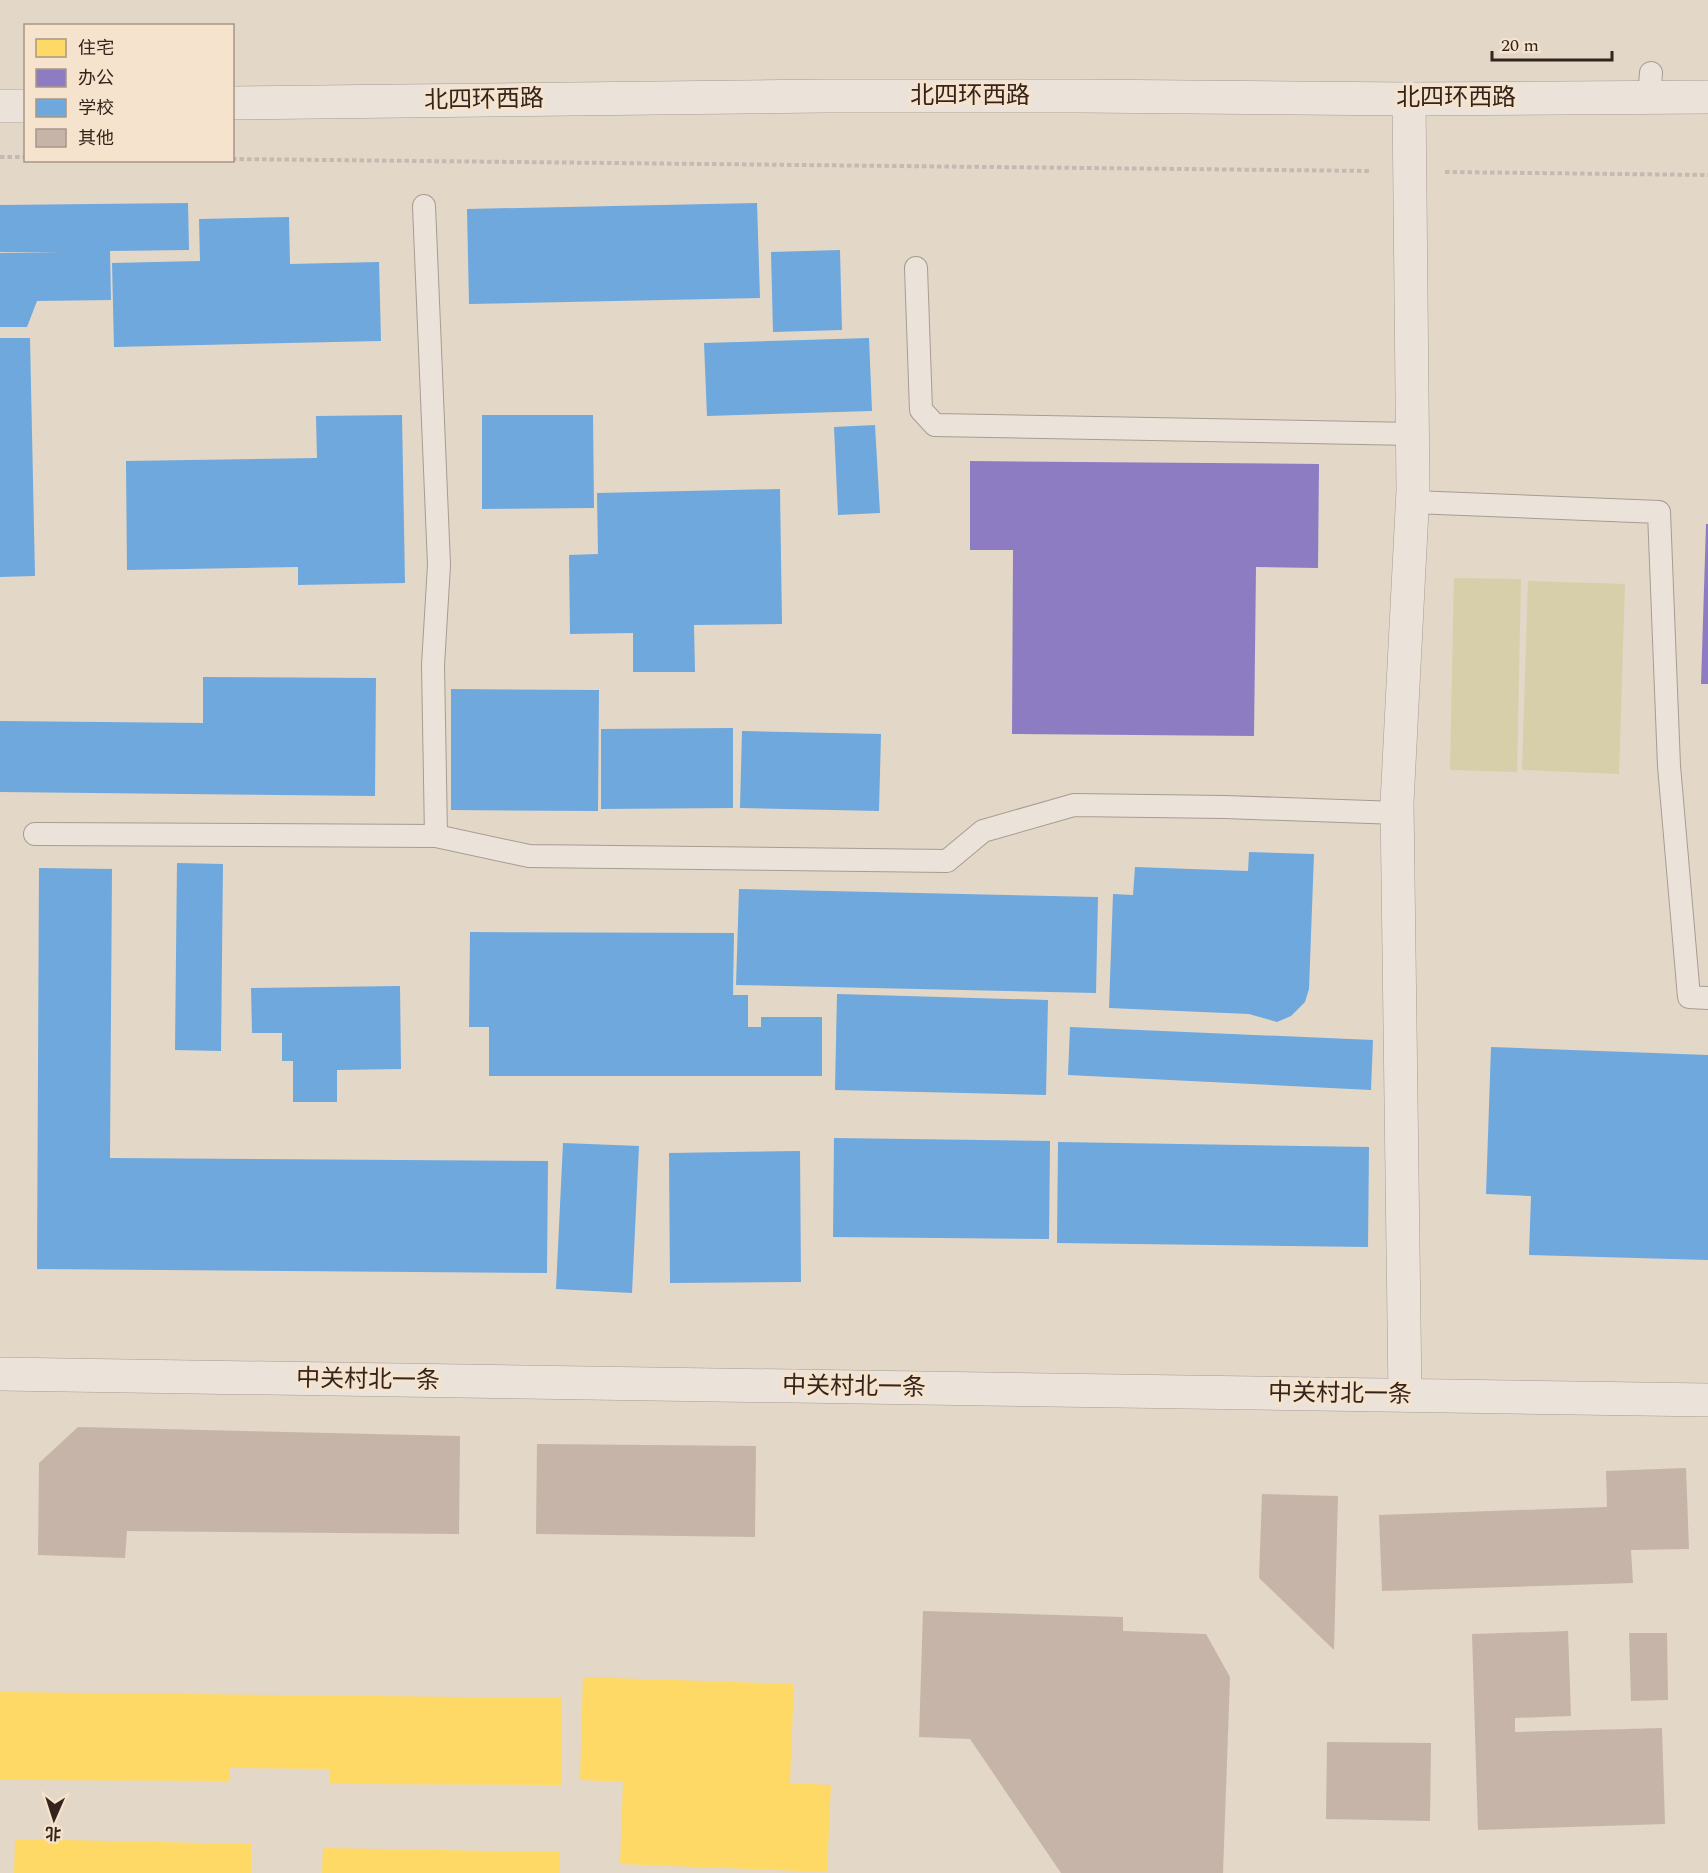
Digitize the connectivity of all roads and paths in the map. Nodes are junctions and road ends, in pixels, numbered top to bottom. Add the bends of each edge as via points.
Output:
1 (1708, 98) edge
2 (1409, 99) junction
3 (234, 103) edge
4 (0, 106) edge
5 (24, 106) edge
6 (0, 157) edge
7 (24, 157) edge
8 (234, 159) edge
9 (1410, 172) junction
10 (1708, 175) edge
11 (424, 206) dead end
12 (916, 268) dead end
13 (1413, 434) junction
14 (1413, 502) junction
15 (1398, 813) junction
16 (35, 834) dead end
17 (436, 836) junction
18 (1708, 998) edge
19 (0, 1374) edge
20 (1405, 1395) junction
21 (1708, 1400) edge

1 - 2 street, 北四环西路 via 1650,85
2 - 3 street, 北四环西路 via 835,96
2 - 9 street
4 - 5 street
6 - 7 path
8 - 9 path
9 - 10 path
9 - 13 street
11 - 17 lane via 439,565 433,665
12 - 13 lane via 921,410 935,425
13 - 14 street
14 - 15 street
14 - 18 lane via 1659,512 1669,766 1689,997
15 - 17 lane via 1074,805 983,831 947,861 529,856
15 - 20 street
16 - 17 lane
19 - 20 street, 中关村北一条
20 - 21 street, 中关村北一条

